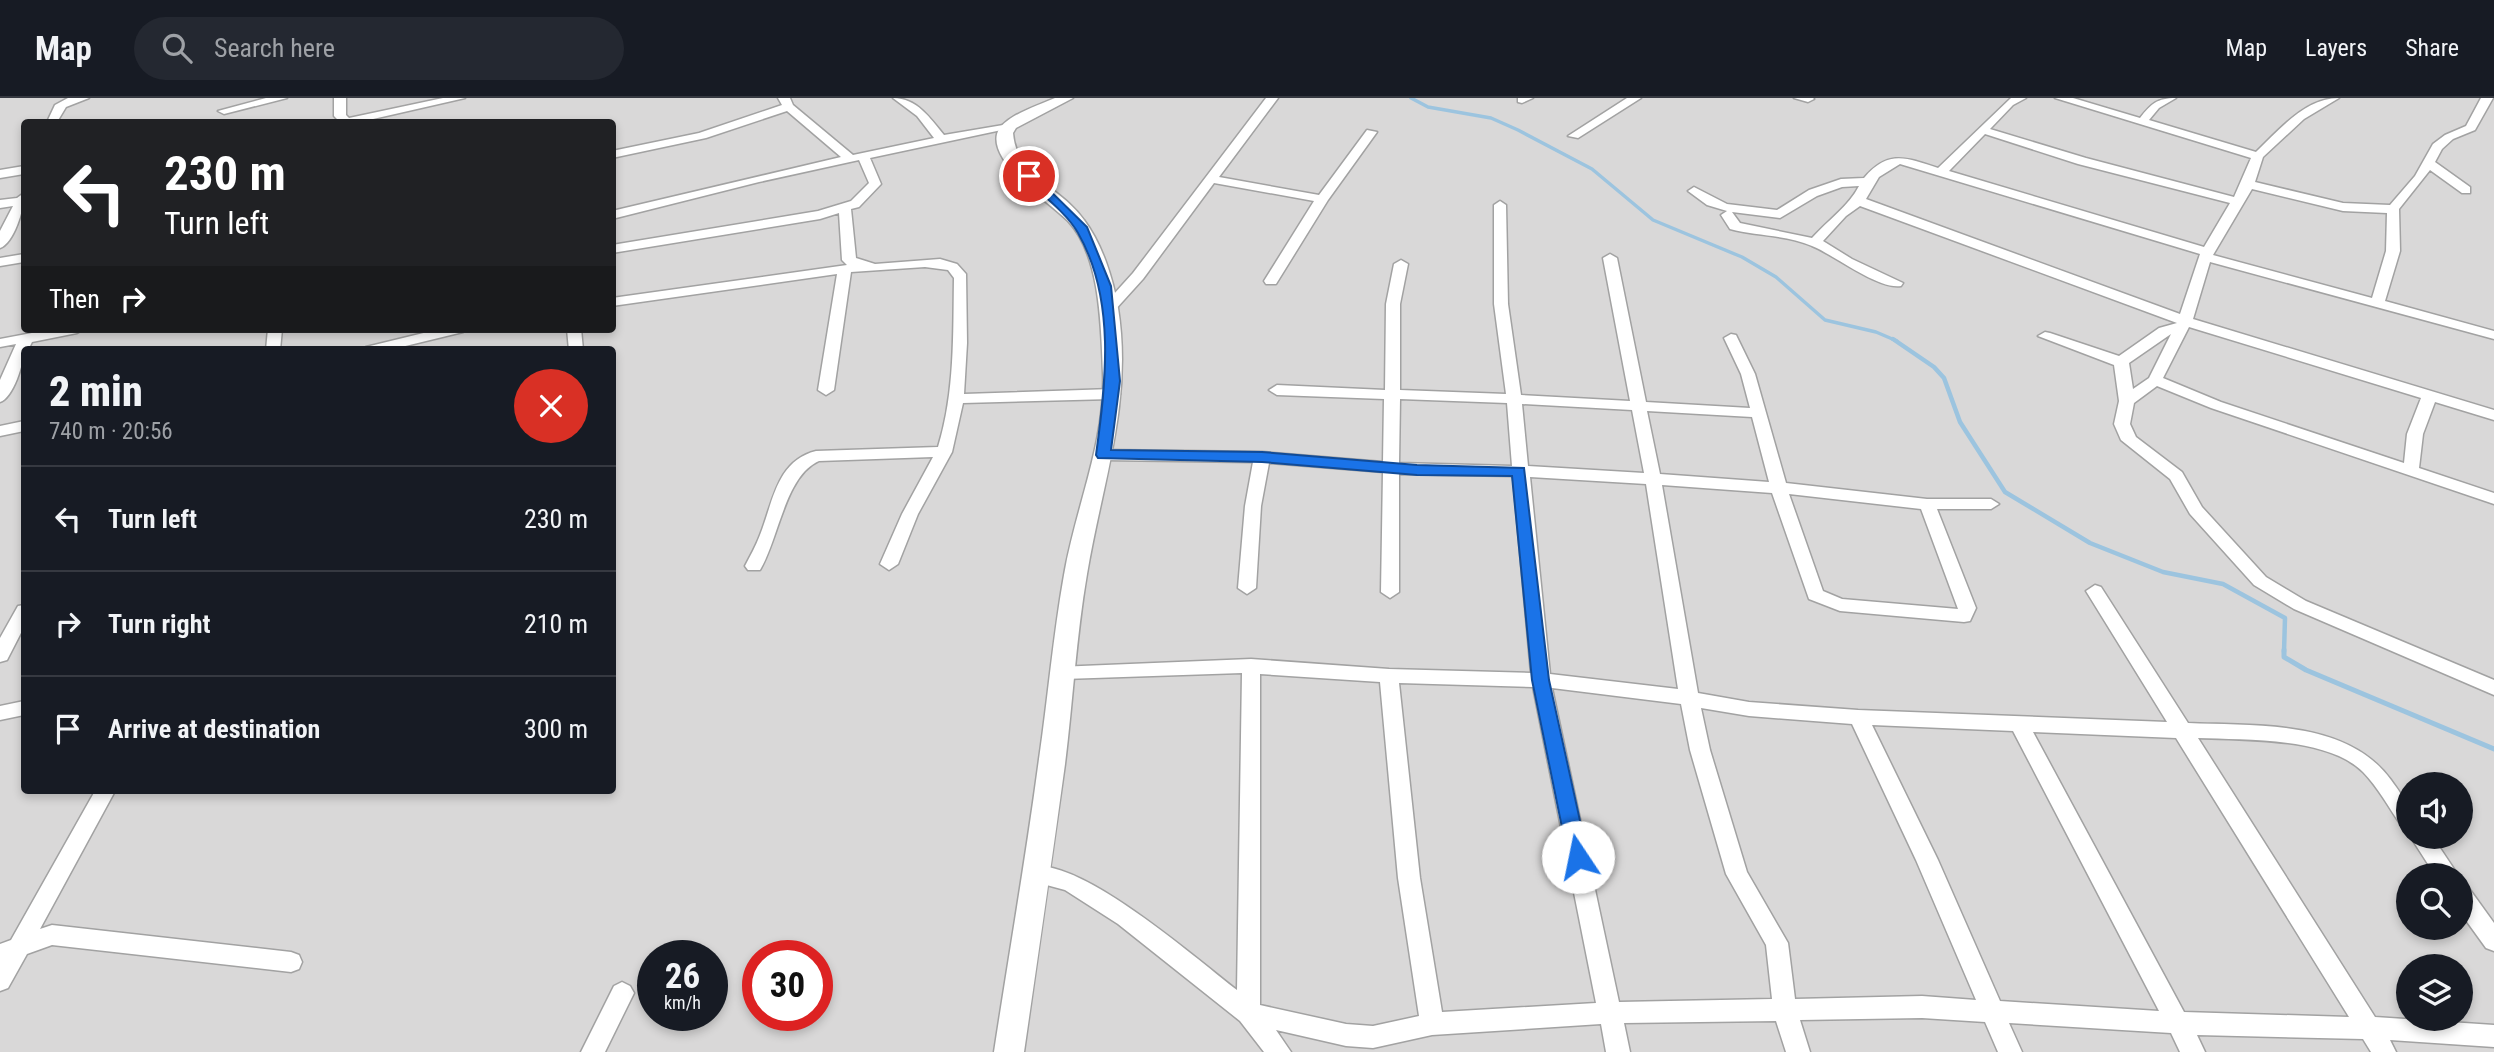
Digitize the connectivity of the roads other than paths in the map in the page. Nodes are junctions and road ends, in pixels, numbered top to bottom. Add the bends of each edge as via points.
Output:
1 (83, 98) edge
2 (223, 98) edge
3 (281, 98) edge
4 (340, 98) edge
5 (459, 98) edge
6 (900, 98) edge
7 (1066, 98) edge
8 (1272, 98) edge
9 (1635, 98) edge
10 (1800, 98) edge
11 (2020, 98) edge
12 (2061, 98) edge
13 (2170, 98) edge
14 (2309, 98) edge
15 (2487, 98) edge
16 (1808, 99) edge
17 (2330, 100) edge
18 (786, 102) edge
19 (223, 117) edge
20 (52, 119) edge
21 (343, 119) edge
22 (360, 119) edge
23 (2142, 122) junction
24 (1011, 125) junction
25 (1983, 130) junction
26 (1371, 132) dead end
27 (1574, 136) dead end
28 (942, 140) junction
29 (616, 154) edge
30 (2258, 156) junction
31 (857, 158) junction
32 (2428, 163) junction
33 (21, 170) edge
34 (1942, 171) junction
35 (0, 174) edge
36 (1212, 179) junction
37 (1867, 182) junction
38 (2248, 184) junction
39 (2466, 190) dead end
40 (1694, 191) dead end
41 (1322, 199) junction
42 (1859, 201) junction
43 (2237, 201) junction
44 (21, 202) edge
45 (0, 204) edge
46 (1500, 205) dead end
47 (21, 206) edge
48 (845, 207) junction
49 (2393, 209) junction
50 (616, 214) edge
51 (1727, 215) dead end
52 (1815, 242) junction
53 (0, 244) edge
54 (616, 248) edge
55 (2207, 254) junction
56 (21, 258) edge
57 (1610, 258) dead end
58 (0, 262) edge
59 (1401, 264) dead end
60 (852, 268) junction
61 (1271, 281) dead end
62 (1896, 284) dead end
63 (616, 301) edge
64 (2377, 304) junction
65 (1109, 308) junction
66 (2163, 314) junction
67 (2183, 325) junction
68 (2164, 331) junction
69 (54, 333) edge
70 (441, 333) edge
71 (2494, 335) edge
72 (2045, 336) dead end
73 (26, 338) junction
74 (1731, 338) dead end
75 (0, 343) edge
76 (22, 346) edge
77 (388, 346) edge
78 (2172, 346) junction
79 (21, 349) edge
80 (2121, 362) junction
81 (2155, 380) junction
82 (826, 390) dead end
83 (1277, 390) dead end
84 (1392, 393) junction
85 (1112, 394) junction
86 (2430, 395) junction
87 (0, 397) edge
88 (1513, 398) junction
89 (957, 399) junction
90 (2127, 401) junction
91 (1637, 405) junction
92 (1760, 413) junction
93 (2494, 415) edge
94 (21, 427) edge
95 (0, 431) edge
96 (944, 452) junction
97 (1103, 455) junction
98 (1262, 457) junction
99 (1391, 468) junction
100 (2411, 470) junction
101 (1519, 471) junction
102 (1653, 479) junction
103 (1779, 488) junction
104 (2494, 499) edge
105 (1927, 504) junction
106 (1992, 504) dead end
107 (889, 564) dead end
108 (754, 566) dead end
109 (1248, 588) dead end
110 (2095, 591) dead end
111 (1390, 592) dead end
112 (21, 616) edge
113 (0, 655) edge
114 (1251, 666) junction
115 (1064, 672) junction
116 (1389, 676) junction
117 (1541, 680) junction
118 (2494, 688) edge
119 (1692, 701) junction
120 (21, 709) edge
121 (0, 713) edge
122 (1858, 717) junction
123 (2018, 722) junction
124 (2184, 732) junction
125 (104, 794) edge
126 (2396, 802) edge
127 (1036, 874) junction
128 (2473, 912) edge
129 (2494, 941) edge
130 (9, 951) edge
131 (291, 962) dead end
132 (0, 981) edge
133 (621, 993) dead end
134 (1991, 1009) junction
135 (1785, 1011) junction
136 (1248, 1013) junction
137 (1608, 1013) junction
138 (2178, 1022) junction
139 (1432, 1024) junction
140 (2370, 1028) junction
141 (2494, 1036) edge
142 (593, 1052) edge
143 (1009, 1052) edge
144 (1279, 1052) edge
145 (1618, 1052) edge
146 (1798, 1052) edge
147 (2010, 1052) edge
148 (2193, 1052) edge
149 (2384, 1052) edge

1 - 20 street via 59,106
2 - 19 street
3 - 19 street
4 - 21 street
5 - 22 street
6 - 28 street via 921,114
7 - 24 street
8 - 36 street
9 - 27 street
10 - 16 street
11 - 25 street
12 - 23 street
13 - 23 street
14 - 17 street
15 - 32 street via 2471,128 2449,137
17 - 30 street via 2300,117
18 - 29 street via 702,136
18 - 31 street via 830,145
23 - 30 street
24 - 28 street
24 - 65 street via 1005,132 1006,149 1015,164 1083,230 1096,257
25 - 34 street
25 - 43 street
26 - 41 street
28 - 31 street
30 - 38 street
31 - 48 street via 875,184 863,199
31 - 50 street
32 - 39 street
32 - 49 street
33 - 35 street
34 - 37 street via 1900,160 1889,162
34 - 55 street
36 - 41 street
36 - 65 street
37 - 40 street via 1842,183 1813,193 1780,214 1714,204
37 - 42 street
38 - 43 street
38 - 49 street via 2343,207
41 - 61 street
42 - 52 street
42 - 66 street
43 - 55 street
44 - 45 street
46 - 88 street via 1501,304
47 - 53 street
48 - 54 street
48 - 60 street
49 - 64 street via 2393,251
51 - 52 street via 1735,226
52 - 62 street
55 - 64 street
55 - 67 street
56 - 58 street
57 - 91 street
59 - 84 street via 1394,304
60 - 63 street
60 - 82 street
60 - 89 street via 929,262 958,270
64 - 71 street
65 - 85 street
66 - 67 street
66 - 68 street
67 - 68 street
67 - 78 street
67 - 86 street
68 - 78 street
68 - 80 street
69 - 73 street
70 - 77 street
72 - 80 street
73 - 75 street
73 - 76 street
74 - 92 street
78 - 81 street
79 - 87 street
80 - 90 street
81 - 90 street
81 - 100 street
83 - 84 street
84 - 88 street
84 - 99 street
85 - 89 street
85 - 97 street
86 - 93 street
86 - 100 street via 2415,434
88 - 91 street
88 - 101 street
89 - 96 street
90 - 118 street via 2122,424 2129,440 2176,476 2196,509 2260,581 2300,605
91 - 92 street
91 - 102 street
92 - 103 street
94 - 95 street
96 - 107 street
96 - 108 street via 816,456 805,461 787,479
97 - 98 street
97 - 115 street via 1075,575
98 - 99 street
98 - 109 street via 1253,506
99 - 101 street
99 - 111 street
100 - 104 street
101 - 102 street
101 - 117 street
102 - 103 street
102 - 119 street via 1679,649
103 - 105 street
103 - 105 street via 1815,595 1840,605 1964,616 1968,608
105 - 106 street
110 - 124 street
112 - 113 street
114 - 115 street
114 - 116 street
114 - 136 street
115 - 127 street
116 - 117 street
116 - 139 street via 1409,878
117 - 119 street
117 - 137 street
119 - 122 street
119 - 135 street via 1710,787 1737,874 1777,943
120 - 121 street
122 - 123 street
122 - 134 street via 1927,860
123 - 124 street
123 - 138 street
124 - 126 street via 2276,734 2337,747 2370,766
124 - 140 street
125 - 130 street
127 - 136 street via 1070,883 1126,917
127 - 143 street
128 - 129 street
130 - 131 street via 65,936
130 - 132 street
133 - 142 street
134 - 135 street
134 - 138 street
134 - 147 street
135 - 137 street
135 - 146 street
136 - 139 street via 1373,1037
136 - 144 street
137 - 139 street
137 - 145 street
138 - 140 street
138 - 148 street
140 - 141 street
140 - 149 street

